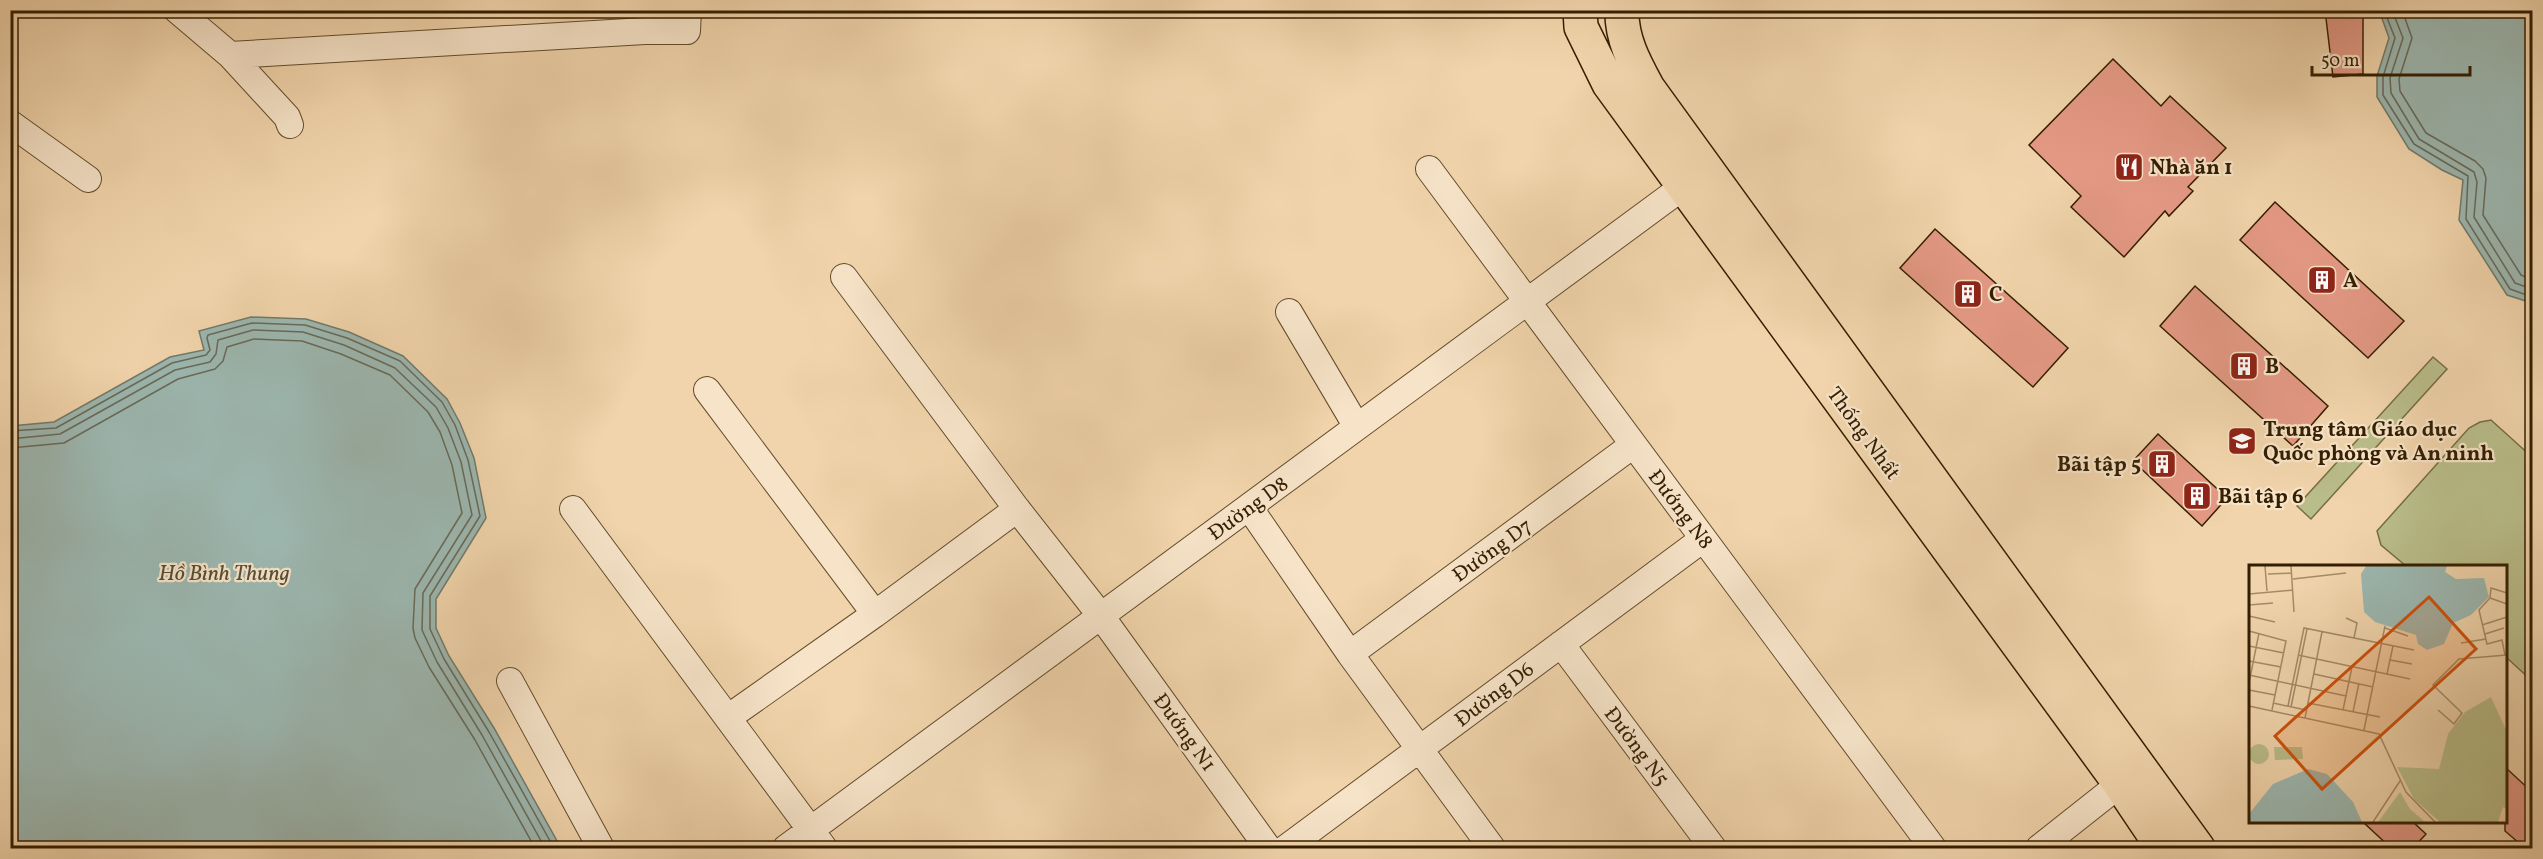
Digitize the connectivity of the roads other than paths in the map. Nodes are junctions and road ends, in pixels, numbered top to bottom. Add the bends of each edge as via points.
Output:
1 (177, 10) edge
2 (688, 10) edge
3 (1580, 10) edge
4 (1622, 10) edge
5 (230, 55) junction
6 (10, 123) edge
7 (290, 125) dead end
8 (1429, 169) dead end
9 (88, 179) dead end
10 (1684, 186) junction
11 (844, 277) dead end
12 (1527, 302) junction
13 (1289, 312) dead end
14 (707, 390) dead end
15 (1357, 427) junction
16 (1633, 445) junction
17 (1249, 507) junction
18 (1017, 509) junction
19 (573, 510) dead end
20 (1703, 539) junction
21 (875, 614) junction
22 (1101, 616) junction
23 (1561, 644) junction
24 (1350, 654) junction
25 (510, 681) dead end
26 (729, 717) junction
27 (1419, 750) junction
28 (2131, 777) junction
29 (818, 839) edge
30 (2042, 848) edge
31 (601, 849) edge
32 (786, 849) edge
33 (1268, 849) edge
34 (1286, 849) edge
35 (1492, 849) edge
36 (1713, 849) edge
37 (1933, 849) edge
38 (2163, 849) edge
39 (2198, 849) edge

1 - 5 street
2 - 5 street via 687,31
3 - 10 main road, Thống Nhất via 1581,27 1609,84
4 - 28 main road, Thống Nhất via 1622,26 1633,60 1648,88
5 - 7 street
6 - 9 street
8 - 12 street, Đướng N8
10 - 12 street, Đường D8
10 - 28 main road, Thống Nhất
11 - 18 street, Đướng N1
12 - 15 street, Đường D8
12 - 16 street, Đướng N8
13 - 15 street
14 - 21 street
15 - 17 street, Đường D8
16 - 20 street, Đướng N8
16 - 24 street, Đường D7
17 - 22 street, Đường D8
17 - 24 street
18 - 21 street
18 - 22 street, Đướng N1
19 - 26 street
20 - 23 street, Đường D6
20 - 37 street, Đướng N8
21 - 26 street
22 - 29 street, Đường D8
22 - 33 street, Đướng N1
23 - 27 street, Đường D6
23 - 36 street, Đường N5
24 - 27 street
25 - 31 street
26 - 29 street
27 - 34 street, Đường D6
27 - 35 street
28 - 30 street
28 - 38 main road, Thống Nhất
28 - 39 main road, Thống Nhất
29 - 32 street, Đường D8

